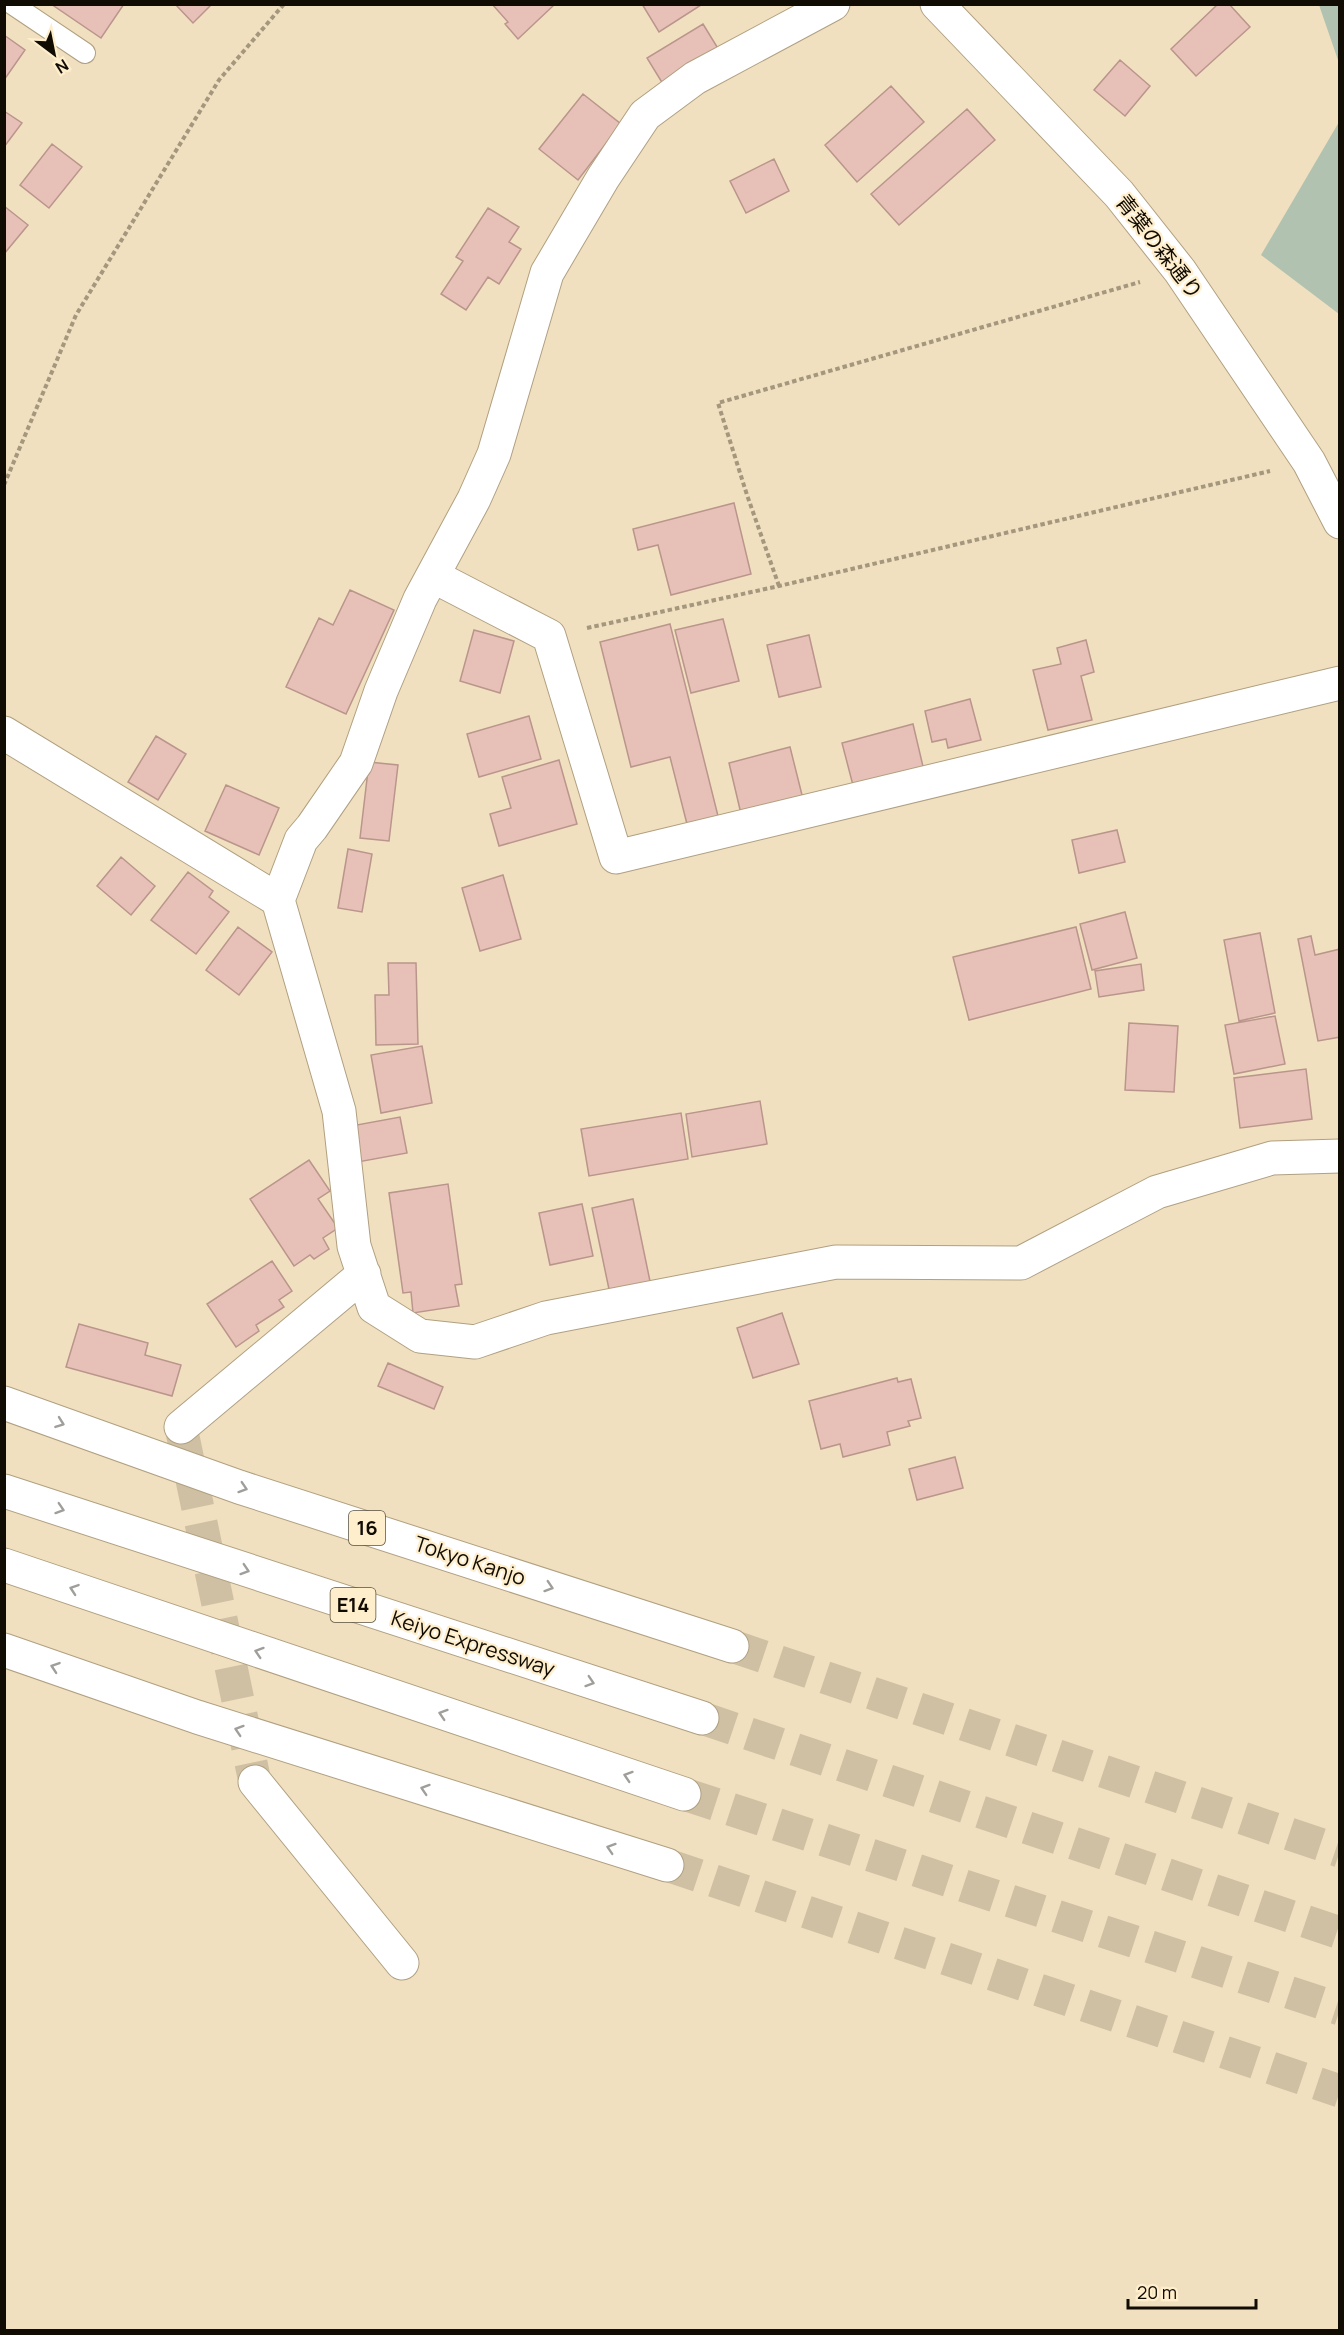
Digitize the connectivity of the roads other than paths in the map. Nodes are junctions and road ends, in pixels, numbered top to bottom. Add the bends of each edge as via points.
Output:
1 (12, 4) edge
2 (833, 4) edge
3 (937, 4) edge
4 (85, 53) dead end
5 (1340, 522) edge
6 (433, 576) junction
7 (1340, 683) edge
8 (4, 733) edge
9 (278, 900) junction
10 (1340, 1156) edge
11 (363, 1274) junction
12 (4, 1403) edge
13 (181, 1427) dead end
14 (4, 1491) edge
15 (4, 1565) edge
16 (732, 1646) tunnel mouth
17 (4, 1650) edge
18 (702, 1718) tunnel mouth
19 (255, 1782) tunnel mouth
20 (684, 1794) tunnel mouth
21 (667, 1865) tunnel mouth
22 (402, 1963) dead end

1 - 4 lane
2 - 6 main road via 695,78 645,115 547,273 494,454
3 - 5 main road, 青葉の森通り via 1119,194 1180,271 1309,462
6 - 7 main road via 549,636 616,857
6 - 9 main road via 381,691 356,763 301,840
8 - 9 main road
9 - 11 main road via 339,1111 354,1246
10 - 11 main road via 1272,1158 1157,1192 1021,1263 836,1262 546,1318 475,1342 420,1336 392,1319 374,1307
11 - 13 main road
12 -> 16 main road, Tokyo Kanjo / 16 via 239,1487
14 -> 18 main road, Keiyo Expressway / E14
20 -> 15 main road
21 -> 17 main road via 197,1717
19 - 22 main road

